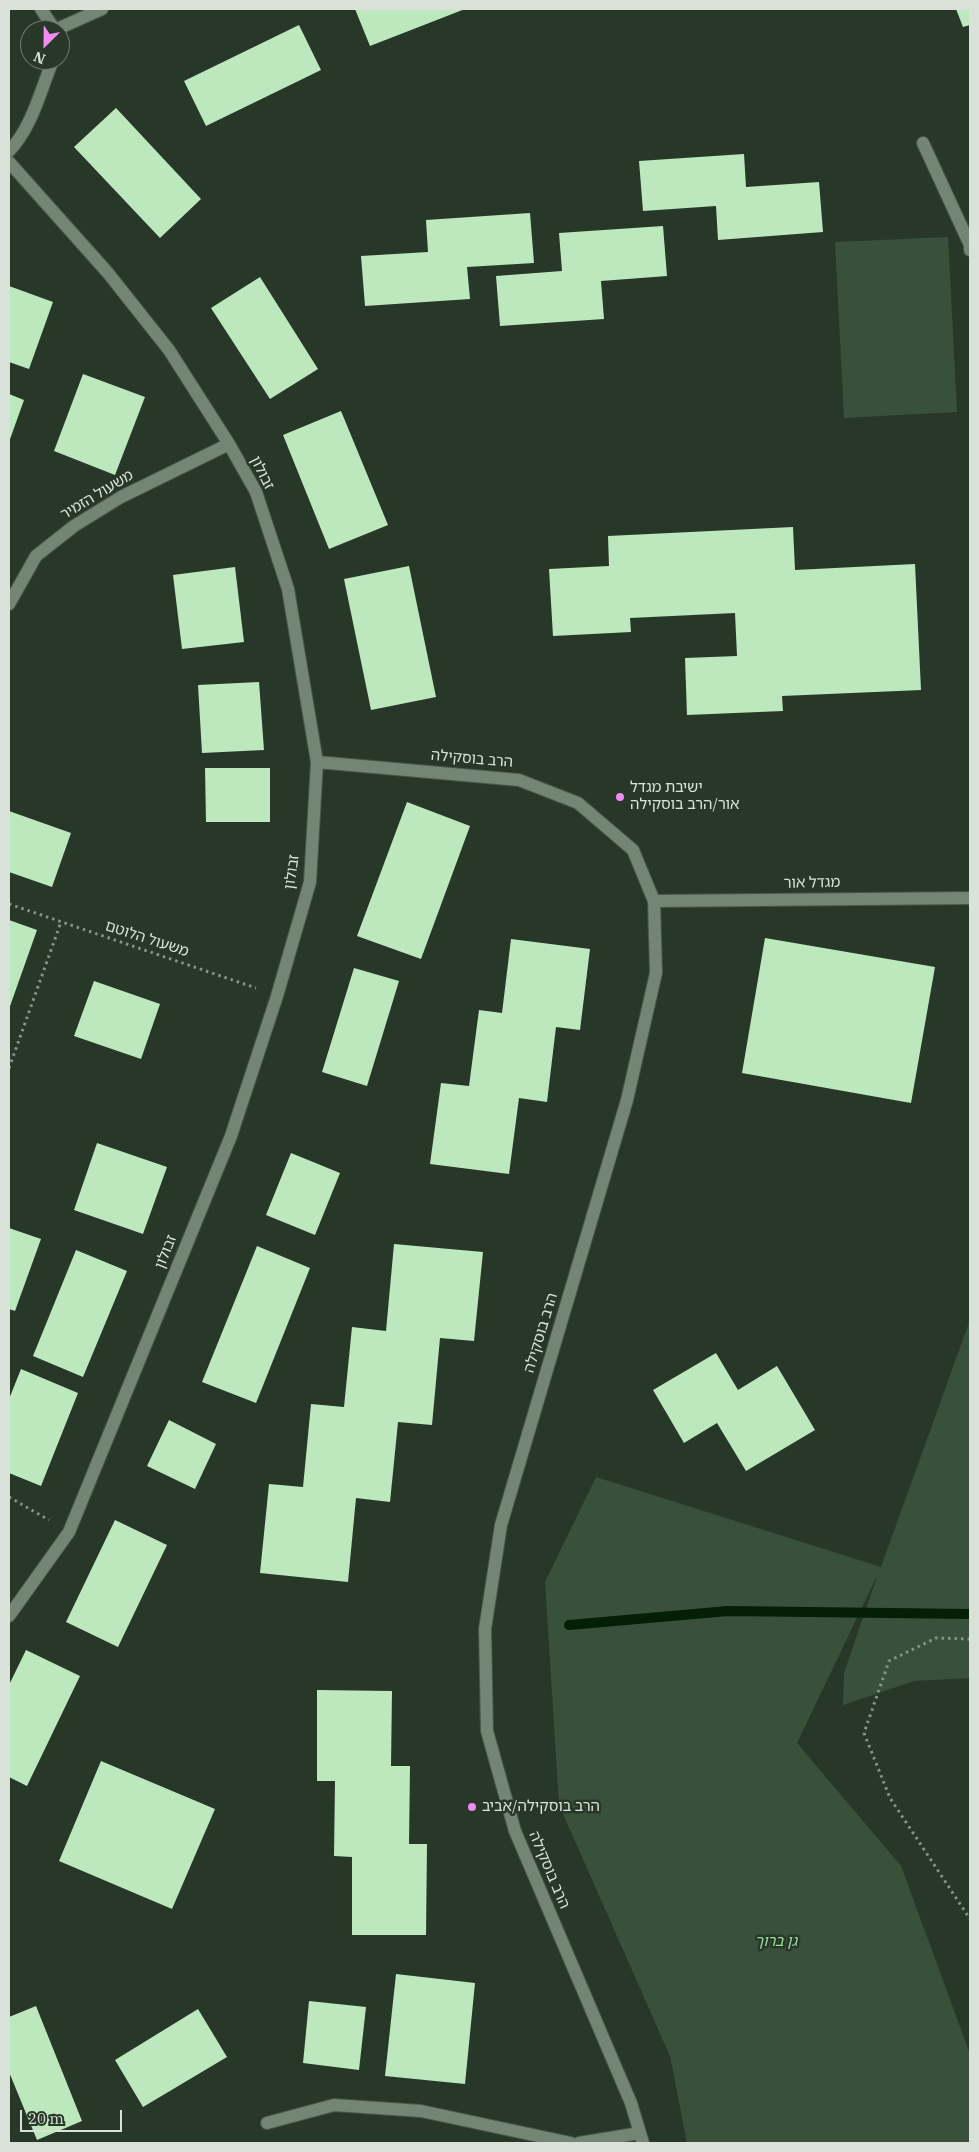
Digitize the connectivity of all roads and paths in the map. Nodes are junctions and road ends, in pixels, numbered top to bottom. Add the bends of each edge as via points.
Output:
1 (41, 9) edge
2 (102, 9) edge
3 (48, 20) edge
4 (70, 23) edge
5 (50, 70) edge
6 (923, 143) dead end
7 (9, 151) edge
8 (9, 162) edge
9 (970, 250) edge
10 (229, 444) junction
11 (9, 604) edge
12 (317, 762) junction
13 (970, 898) edge
14 (654, 901) junction
15 (9, 904) edge
16 (61, 922) junction
17 (278, 996) junction
18 (9, 1068) edge
19 (9, 1497) edge
20 (69, 1532) junction
21 (9, 1616) edge
22 (970, 1639) edge
23 (970, 1919) edge
24 (266, 2123) dead end
25 (642, 2138) edge
26 (571, 2143) edge
27 (579, 2143) edge

1 - 3 street
2 - 4 street
5 - 7 street via 26,126
6 - 9 street
8 - 10 street, זבולון via 108,273 169,350
10 - 11 street, משעול הזמיר via 121,497 74,526 36,556
10 - 12 street, זבולון via 256,492 288,589
12 - 14 street, הרב בוסקילה via 519,780 578,802 633,850
12 - 17 street, זבולון via 310,882
13 - 14 street, מגדל אור
14 - 25 street, הרב בוסקילה via 656,973 627,1100 501,1525 484,1629 487,1731 515,1831 631,2103
15 - 16 path, משעול הלוטם
16 - 17 path, משעול הלוטם
16 - 18 path
17 - 20 street, זבולון via 231,1136
19 - 20 path
20 - 21 street, זבולון
22 - 23 path via 936,1638 890,1661 864,1733 890,1798
24 - 26 street via 334,2105 354,2106 421,2111
25 - 27 street

